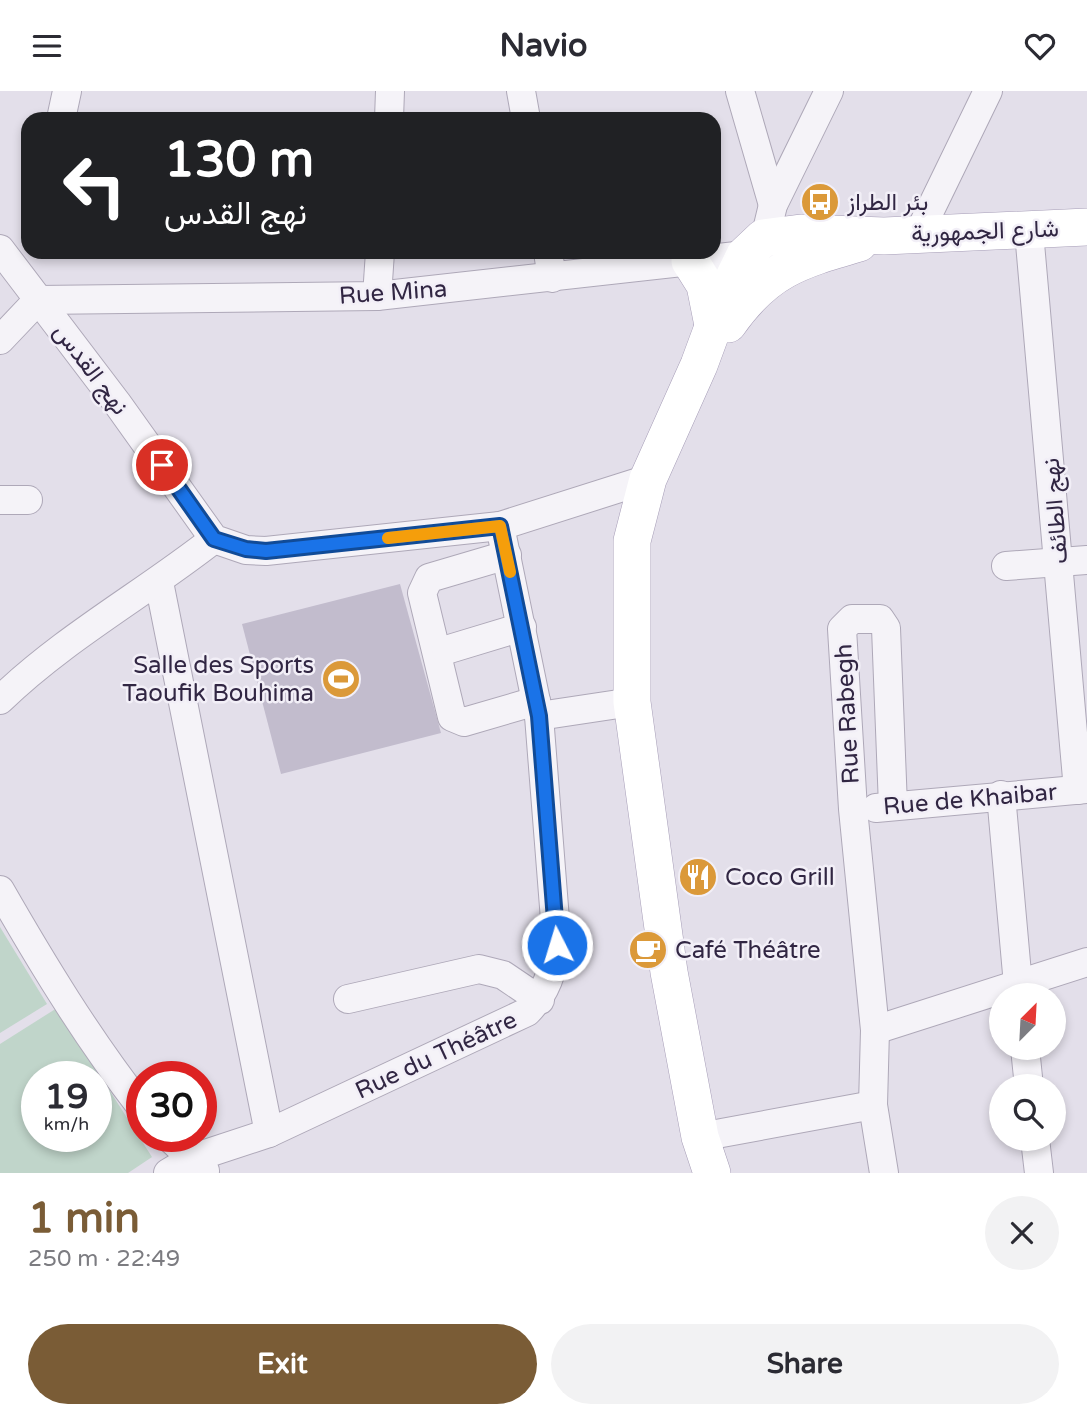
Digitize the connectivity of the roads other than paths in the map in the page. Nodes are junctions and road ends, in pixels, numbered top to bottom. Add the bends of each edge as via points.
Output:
1 (67, 91) edge
2 (390, 91) edge
3 (522, 91) edge
4 (740, 91) edge
5 (829, 91) edge
6 (988, 91) edge
7 (62, 112) edge
8 (389, 112) edge
9 (525, 112) edge
10 (1087, 227) edge
11 (1030, 232) junction
12 (901, 235) junction
13 (761, 245) junction
14 (0, 249) edge
15 (721, 254) edge
16 (32, 259) edge
17 (380, 259) edge
18 (699, 259) edge
19 (690, 261) junction
20 (550, 265) edge
21 (32, 292) junction
22 (377, 296) junction
23 (713, 325) junction
24 (0, 340) edge
25 (699, 365) junction
26 (648, 479) junction
27 (0, 500) edge
28 (28, 500) dead end
29 (500, 526) junction
30 (214, 539) junction
31 (507, 555) junction
32 (1073, 561) edge
33 (1006, 566) dead end
34 (159, 582) junction
35 (522, 627) junction
36 (446, 650) dead end
37 (0, 700) edge
38 (632, 702) junction
39 (538, 709) junction
40 (1082, 789) edge
41 (1001, 795) junction
42 (893, 806) junction
43 (853, 809) junction
44 (0, 890) edge
45 (1087, 962) edge
46 (1017, 983) edge
47 (1035, 983) edge
48 (989, 998) edge
49 (348, 999) dead end
50 (540, 1000) junction
51 (875, 1030) junction
52 (126, 1088) edge
53 (873, 1105) junction
54 (269, 1133) junction
55 (701, 1137) junction
56 (1036, 1151) edge
57 (185, 1152) edge
58 (199, 1165) edge
59 (168, 1173) edge
60 (712, 1173) edge
61 (884, 1173) edge
62 (1039, 1173) edge

1 - 7 street
2 - 8 street
3 - 9 street
4 - 13 street
5 - 13 street
6 - 12 street
10 - 11 main road, شارع الجمهورية
11 - 12 main road, شارع الجمهورية
11 - 32 street, نهج الطائف
12 - 13 main road, شارع الجمهورية via 803,261
13 - 15 street, Rue Mina
13 - 23 main road
13 - 25 main road via 741,305
14 - 21 street, نهج القدس
16 - 21 street
17 - 22 street
18 - 19 street, Rue Mina
19 - 20 street, Rue Mina
19 - 23 main road via 705,285
20 - 22 street, Rue Mina
21 - 22 street, Rue Mina
21 - 24 street
21 - 30 street, نهج القدس
23 - 25 main road
25 - 26 main road
26 - 29 street
26 - 38 main road via 632,541
27 - 28 street
29 - 30 street via 266,551
29 - 31 street, Rue du Théâtre
30 - 34 street
31 - 35 street, Rue du Théâtre
31 - 39 street via 429,578 422,593 452,717 464,722
32 - 33 street
32 - 40 street, نهج الطائف
34 - 37 street via 85,631
34 - 54 street
35 - 36 street
35 - 39 street, Rue du Théâtre
38 - 39 street
38 - 55 main road via 667,959
39 - 50 street, Rue du Théâtre via 557,945
40 - 41 street, Rue de Khaibar
41 - 42 street, Rue de Khaibar
41 - 46 street
42 - 43 street, Rue de Khaibar
42 - 43 street, Rue Rabegh via 886,628 880,619 852,619 842,629
43 - 51 street, Rue Rabegh
44 - 52 street
45 - 47 street
48 - 51 street
49 - 50 street via 479,969 503,975
50 - 54 street, Rue du Théâtre via 527,1012
51 - 53 street, Rue Rabegh
53 - 55 street
53 - 61 street, Rue Rabegh
54 - 58 street, Rue du Théâtre
55 - 60 main road
56 - 62 street
57 - 58 street
58 - 59 street, Rue du Théâtre

